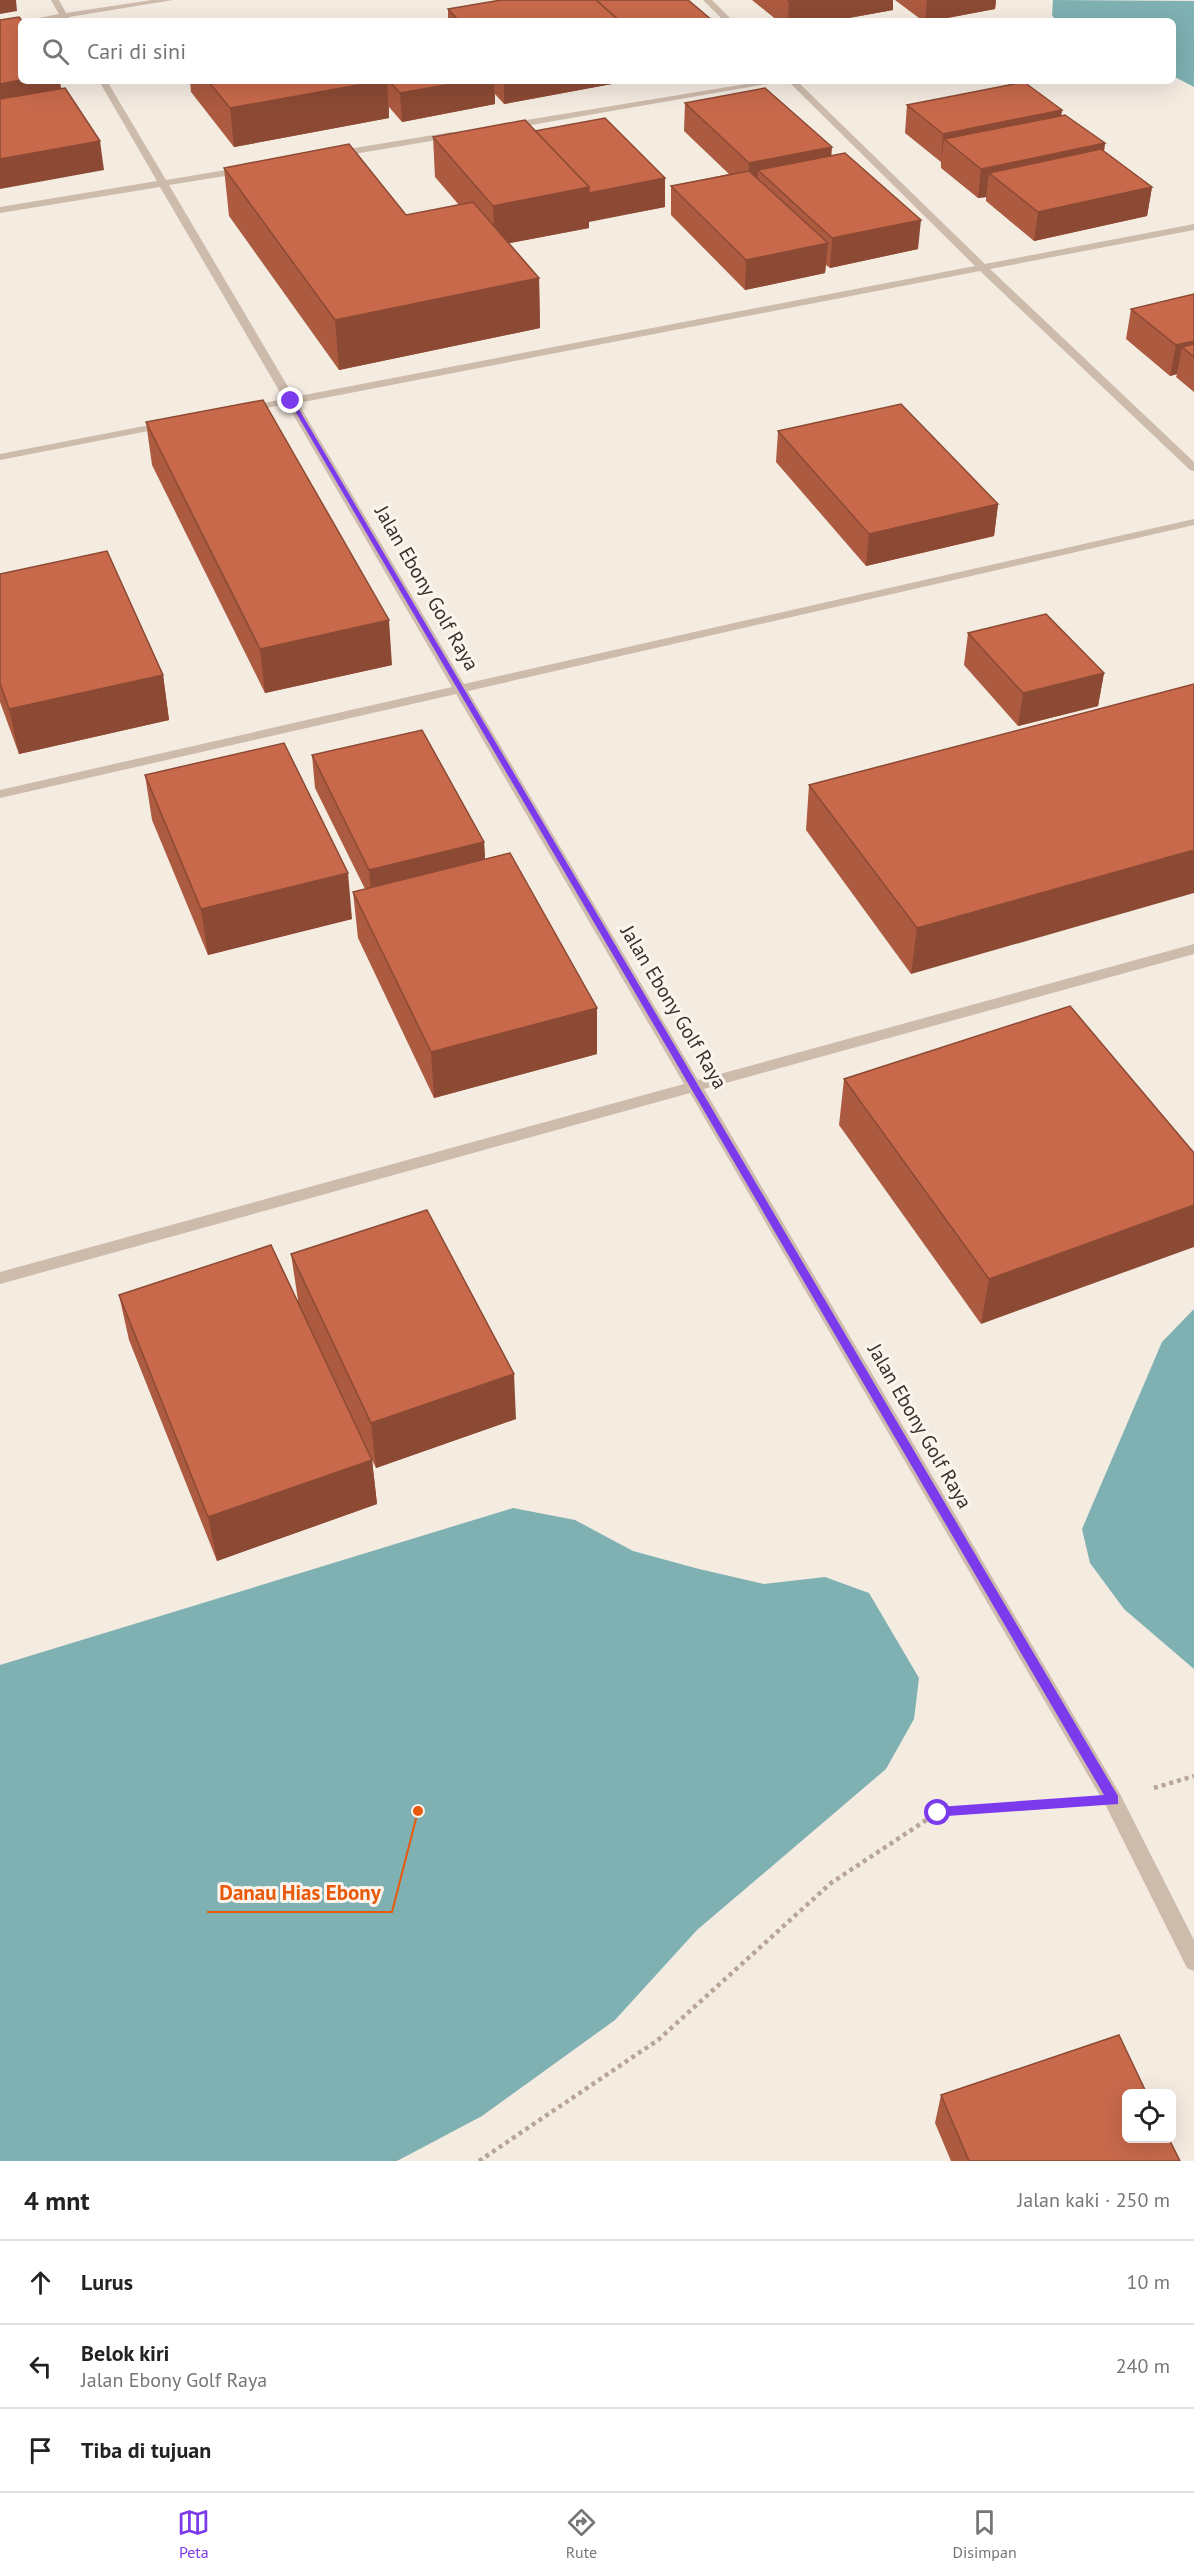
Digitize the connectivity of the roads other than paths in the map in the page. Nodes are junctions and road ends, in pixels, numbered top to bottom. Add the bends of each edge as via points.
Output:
1 (55, 0) edge
2 (169, 0) edge
3 (707, 0) edge
4 (66, 18) edge
5 (726, 18) edge
6 (105, 84) edge
7 (762, 84) edge
8 (795, 84) edge
9 (501, 127) edge
10 (466, 133) edge
11 (327, 156) edge
12 (257, 168) edge
13 (164, 183) junction
14 (0, 210) edge
15 (1194, 227) edge
16 (983, 268) junction
17 (291, 401) junction
18 (233, 412) edge
19 (174, 423) edge
20 (0, 457) edge
21 (1194, 468) edge
22 (1194, 522) edge
23 (461, 691) junction
24 (0, 794) edge
25 (1194, 949) edge
26 (695, 1087) junction
27 (0, 1278) edge
28 (1194, 1961) edge

1 - 4 street
2 - 4 street
3 - 5 street
6 - 13 street, Jalan Ebony Golf Raya
7 - 9 street
8 - 16 street
10 - 11 street
12 - 13 street
13 - 14 street
13 - 17 street, Jalan Ebony Golf Raya
15 - 16 street
16 - 17 street
16 - 21 street
17 - 18 street
17 - 23 street, Jalan Ebony Golf Raya
19 - 20 street
22 - 23 street
23 - 24 street
23 - 26 street, Jalan Ebony Golf Raya
25 - 26 street
26 - 27 street
26 - 28 street, Jalan Ebony Golf Raya via 1113,1800

